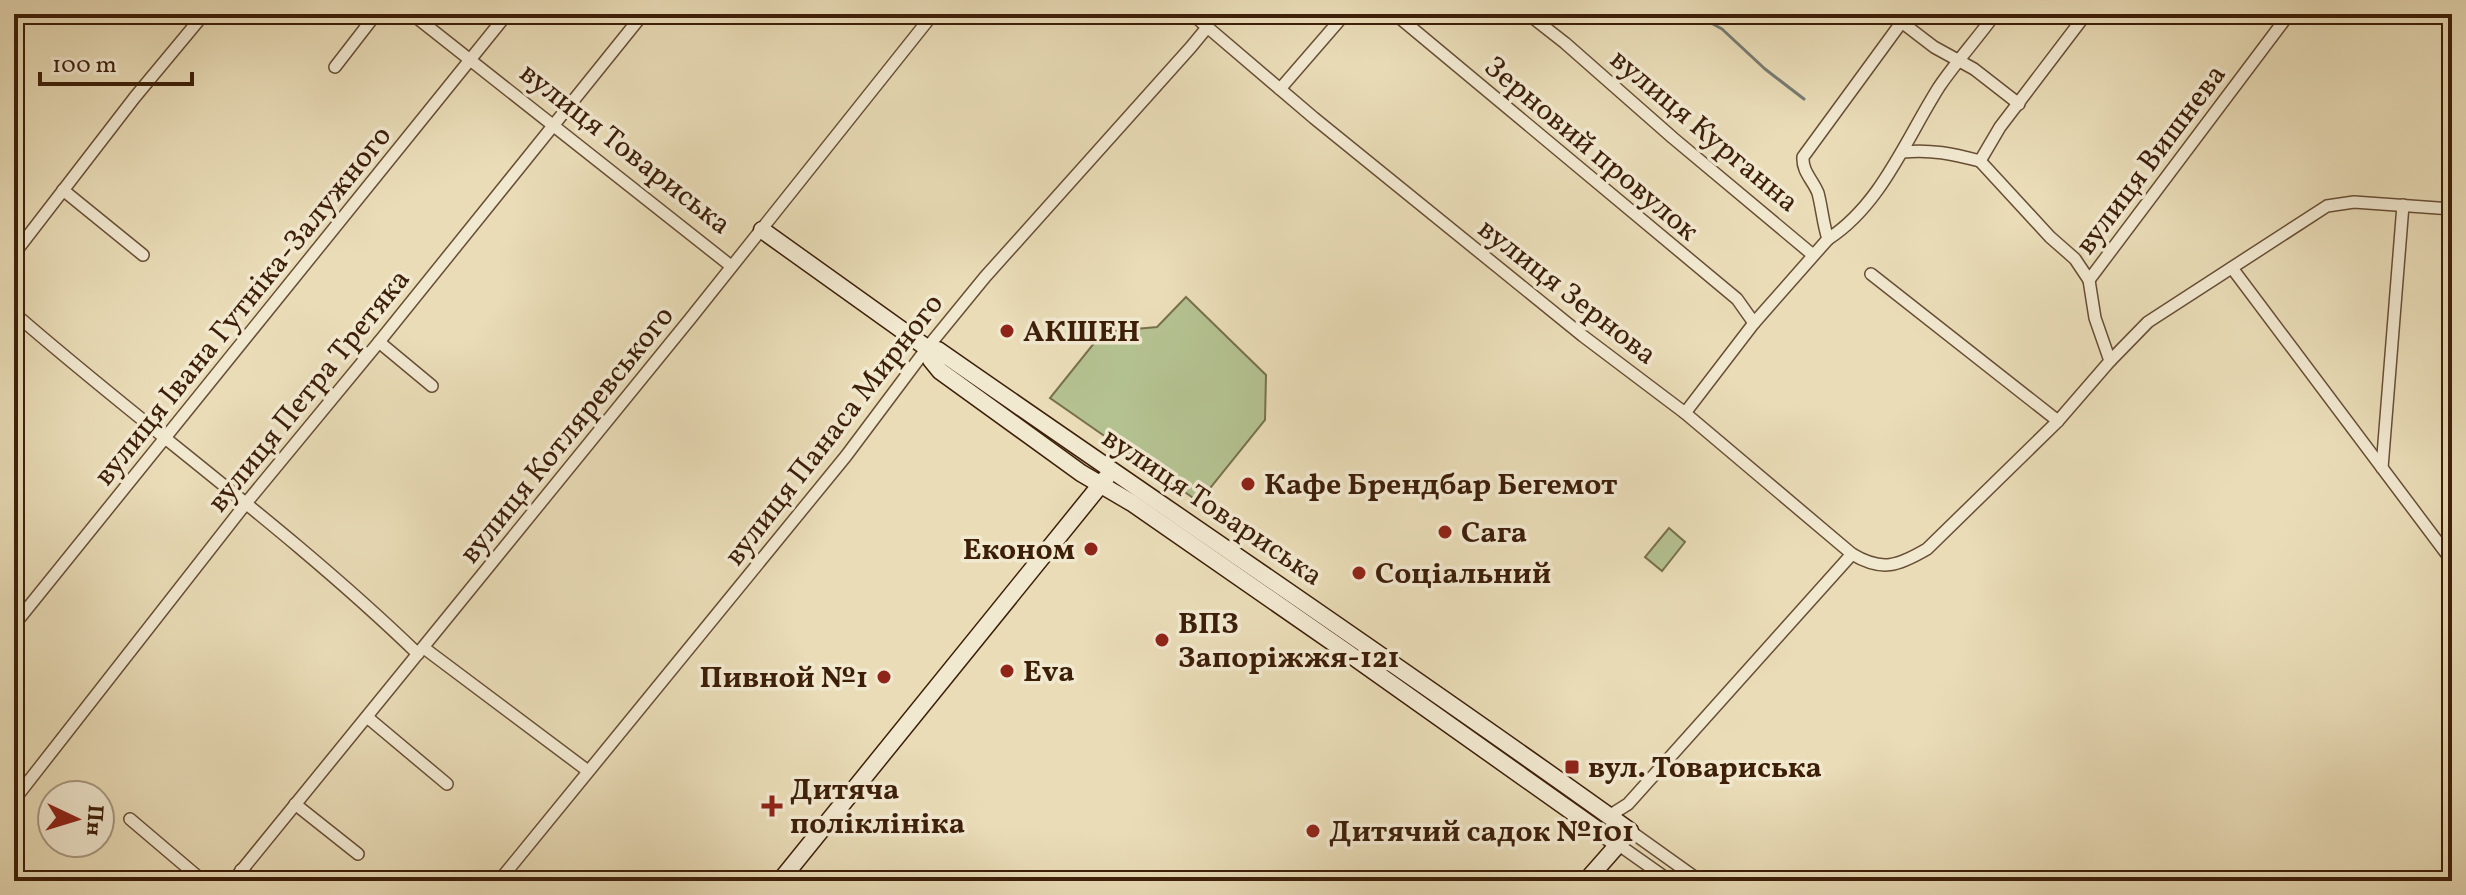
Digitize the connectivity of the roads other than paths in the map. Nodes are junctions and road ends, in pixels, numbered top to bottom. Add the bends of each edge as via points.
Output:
1 (204, 14) edge
2 (376, 14) edge
3 (412, 14) edge
4 (507, 14) edge
5 (643, 14) edge
6 (933, 14) edge
7 (1192, 14) edge
8 (1345, 14) edge
9 (1395, 14) edge
10 (1528, 14) edge
11 (1891, 14) edge
12 (1995, 14) edge
13 (2086, 14) edge
14 (2289, 14) edge
15 (1209, 20) edge
16 (1901, 23) junction
17 (469, 61) junction
18 (1957, 61) junction
19 (335, 67) dead end
20 (1280, 89) junction
21 (2019, 104) junction
22 (553, 124) junction
23 (1903, 152) junction
24 (1980, 161) junction
25 (63, 190) junction
26 (2403, 205) junction
27 (2452, 209) edge
28 (762, 230) junction
29 (1828, 239) junction
30 (14, 254) edge
31 (143, 255) dead end
32 (1813, 255) junction
33 (731, 266) junction
34 (2232, 268) junction
35 (1871, 274) dead end
36 (2089, 280) junction
37 (14, 313) edge
38 (1754, 323) junction
39 (379, 342) junction
40 (927, 348) junction
41 (2110, 361) junction
42 (944, 364) junction
43 (432, 386) dead end
44 (1685, 413) junction
45 (2058, 421) junction
46 (167, 437) junction
47 (2382, 468) junction
48 (1111, 470) junction
49 (1101, 485) junction
50 (1137, 496) junction
51 (247, 502) junction
52 (1852, 554) junction
53 (2452, 561) edge
54 (14, 625) edge
55 (421, 651) junction
56 (367, 717) junction
57 (588, 771) junction
58 (447, 784) dead end
59 (14, 800) edge
60 (295, 804) junction
61 (1609, 816) junction
62 (130, 819) dead end
63 (1630, 831) junction
64 (1619, 845) junction
65 (358, 854) dead end
66 (241, 870) junction
67 (203, 881) edge
68 (233, 881) edge
69 (255, 881) edge
70 (499, 881) edge
71 (780, 881) edge
72 (1586, 881) edge
73 (1670, 881) edge
74 (1700, 881) edge

1 - 25 street
2 - 19 street
3 - 17 street, вулиця Товариська
4 - 17 street, вулиця Івана Гутніка-Залужного
5 - 22 street, вулиця Петра Третяка
6 - 28 street, вулиця Котляревського
7 - 15 street, вулиця Зернова
8 - 20 street
9 - 38 street, Зерновий провулок via 1737,299
10 - 32 street, вулиця Курганна
11 - 16 street
12 - 18 street
13 - 21 street
14 - 36 street, вулиця Вишнева
15 - 20 street, вулиця Зернова
15 - 40 street, вулиця Панаса Мирного
16 - 18 street
16 - 29 street via 1803,157
17 - 22 street, вулиця Товариська
17 - 46 street, вулиця Івана Гутніка-Залужного
18 - 21 street
18 - 23 street
20 - 44 street, вулиця Зернова
21 - 24 street
22 - 33 street, вулиця Товариська
22 - 39 street, вулиця Петра Третяка
23 - 24 street via 1924,149
23 - 29 street via 1854,217
24 - 36 street, вулиця Вишнева
25 - 30 street
25 - 31 street
26 - 27 street
26 - 34 street via 2327,206
26 - 47 street
28 - 33 street, вулиця Котляревського
28 - 40 street, вулиця Товариська
29 - 32 street
32 - 38 street
33 - 55 street, вулиця Котляревського
34 - 41 street via 2148,322
34 - 47 street
35 - 45 street
36 - 41 street
37 - 46 street
38 - 44 street
39 - 43 street
39 - 51 street, вулиця Петра Третяка
40 - 42 street, вулиця Товариська via 931,360
40 - 57 street, вулиця Панаса Мирного via 846,456
41 - 45 street
42 - 48 street, вулиця Товариська
42 - 49 street, вулиця Товариська
44 - 52 street, вулиця Зернова
45 - 52 street, вулиця Зернова via 1927,549 1886,566
46 - 51 street
46 - 54 street, вулиця Івана Гутніка-Залужного
47 - 53 street
48 - 49 street
48 - 50 street, вулиця Товариська
49 - 50 street, вулиця Товариська
49 - 71 street
50 - 61 street, вулиця Товариська
50 - 64 street, вулиця Товариська
51 - 55 street
51 - 59 street, вулиця Петра Третяка
52 - 61 street via 1628,804
55 - 56 street, вулиця Котляревського
55 - 57 street
56 - 58 street
56 - 60 street, вулиця Котляревського
57 - 70 street, вулиця Панаса Мирного
60 - 65 street
60 - 66 street, вулиця Котляревського
61 - 63 street, вулиця Товариська
62 - 67 street
63 - 64 street
63 - 74 street, вулиця Товариська
64 - 72 street
64 - 73 street, вулиця Товариська
66 - 68 street, вулиця Котляревського
66 - 69 street

